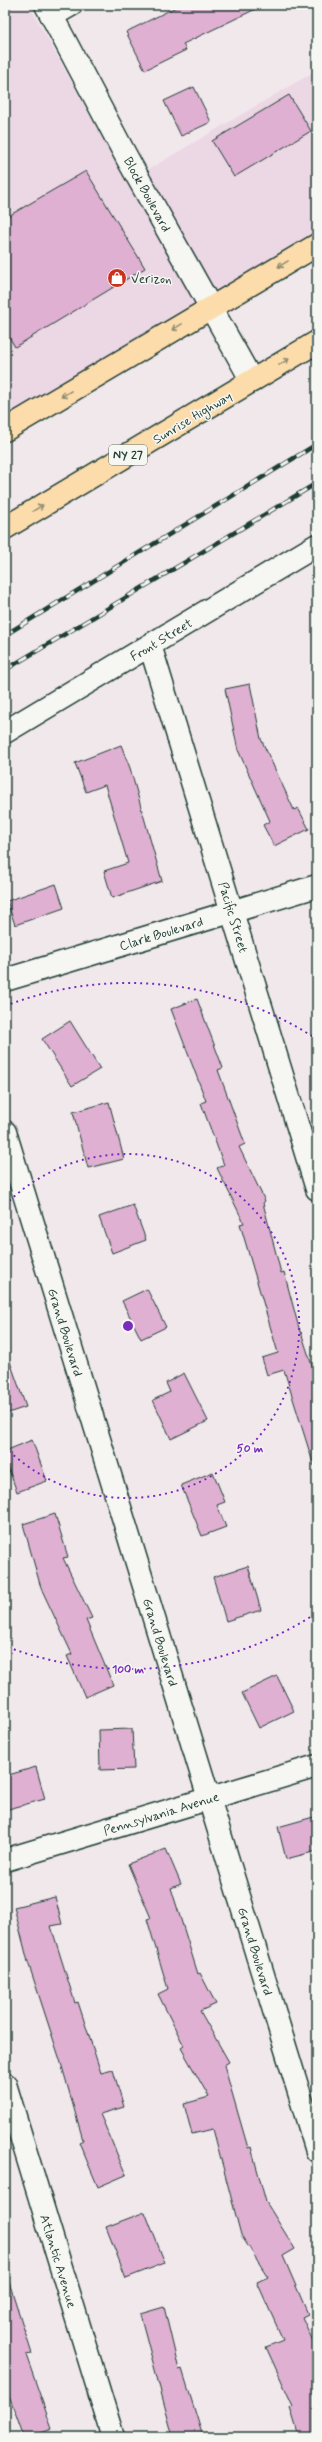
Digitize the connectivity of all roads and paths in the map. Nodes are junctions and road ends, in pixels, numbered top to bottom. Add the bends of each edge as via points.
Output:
1 (72, 5) edge
2 (49, 10) edge
3 (317, 245) edge
4 (211, 307) junction
5 (317, 342) edge
6 (252, 381) junction
7 (5, 430) edge
8 (5, 528) edge
9 (317, 545) edge
10 (150, 646) junction
11 (5, 732) edge
12 (317, 886) edge
13 (233, 912) junction
14 (5, 980) edge
15 (5, 1132) edge
16 (317, 1189) edge
17 (317, 1766) edge
18 (209, 1798) junction
19 (5, 1860) edge
20 (5, 2084) edge
21 (317, 2151) edge
22 (113, 2437) edge

1 - 2 street
2 - 4 street, Block Boulevard via 127,158
3 -> 4 highway
4 - 6 street, Block Boulevard
4 -> 7 highway
6 -> 5 highway, Sunrise Highway / NY 27
8 -> 6 highway, Sunrise Highway / NY 27
9 - 10 street, Front Street
10 - 11 street, Front Street
10 - 13 street, Pacific Street
12 - 13 street, Clark Boulevard
13 - 14 street, Clark Boulevard
13 - 16 street, Pacific Street
15 - 18 street, Grand Boulevard
17 - 18 street, Pennsylvania Avenue
18 - 19 street, Pennsylvania Avenue
18 - 21 street, Grand Boulevard
20 - 22 street, Atlantic Avenue

